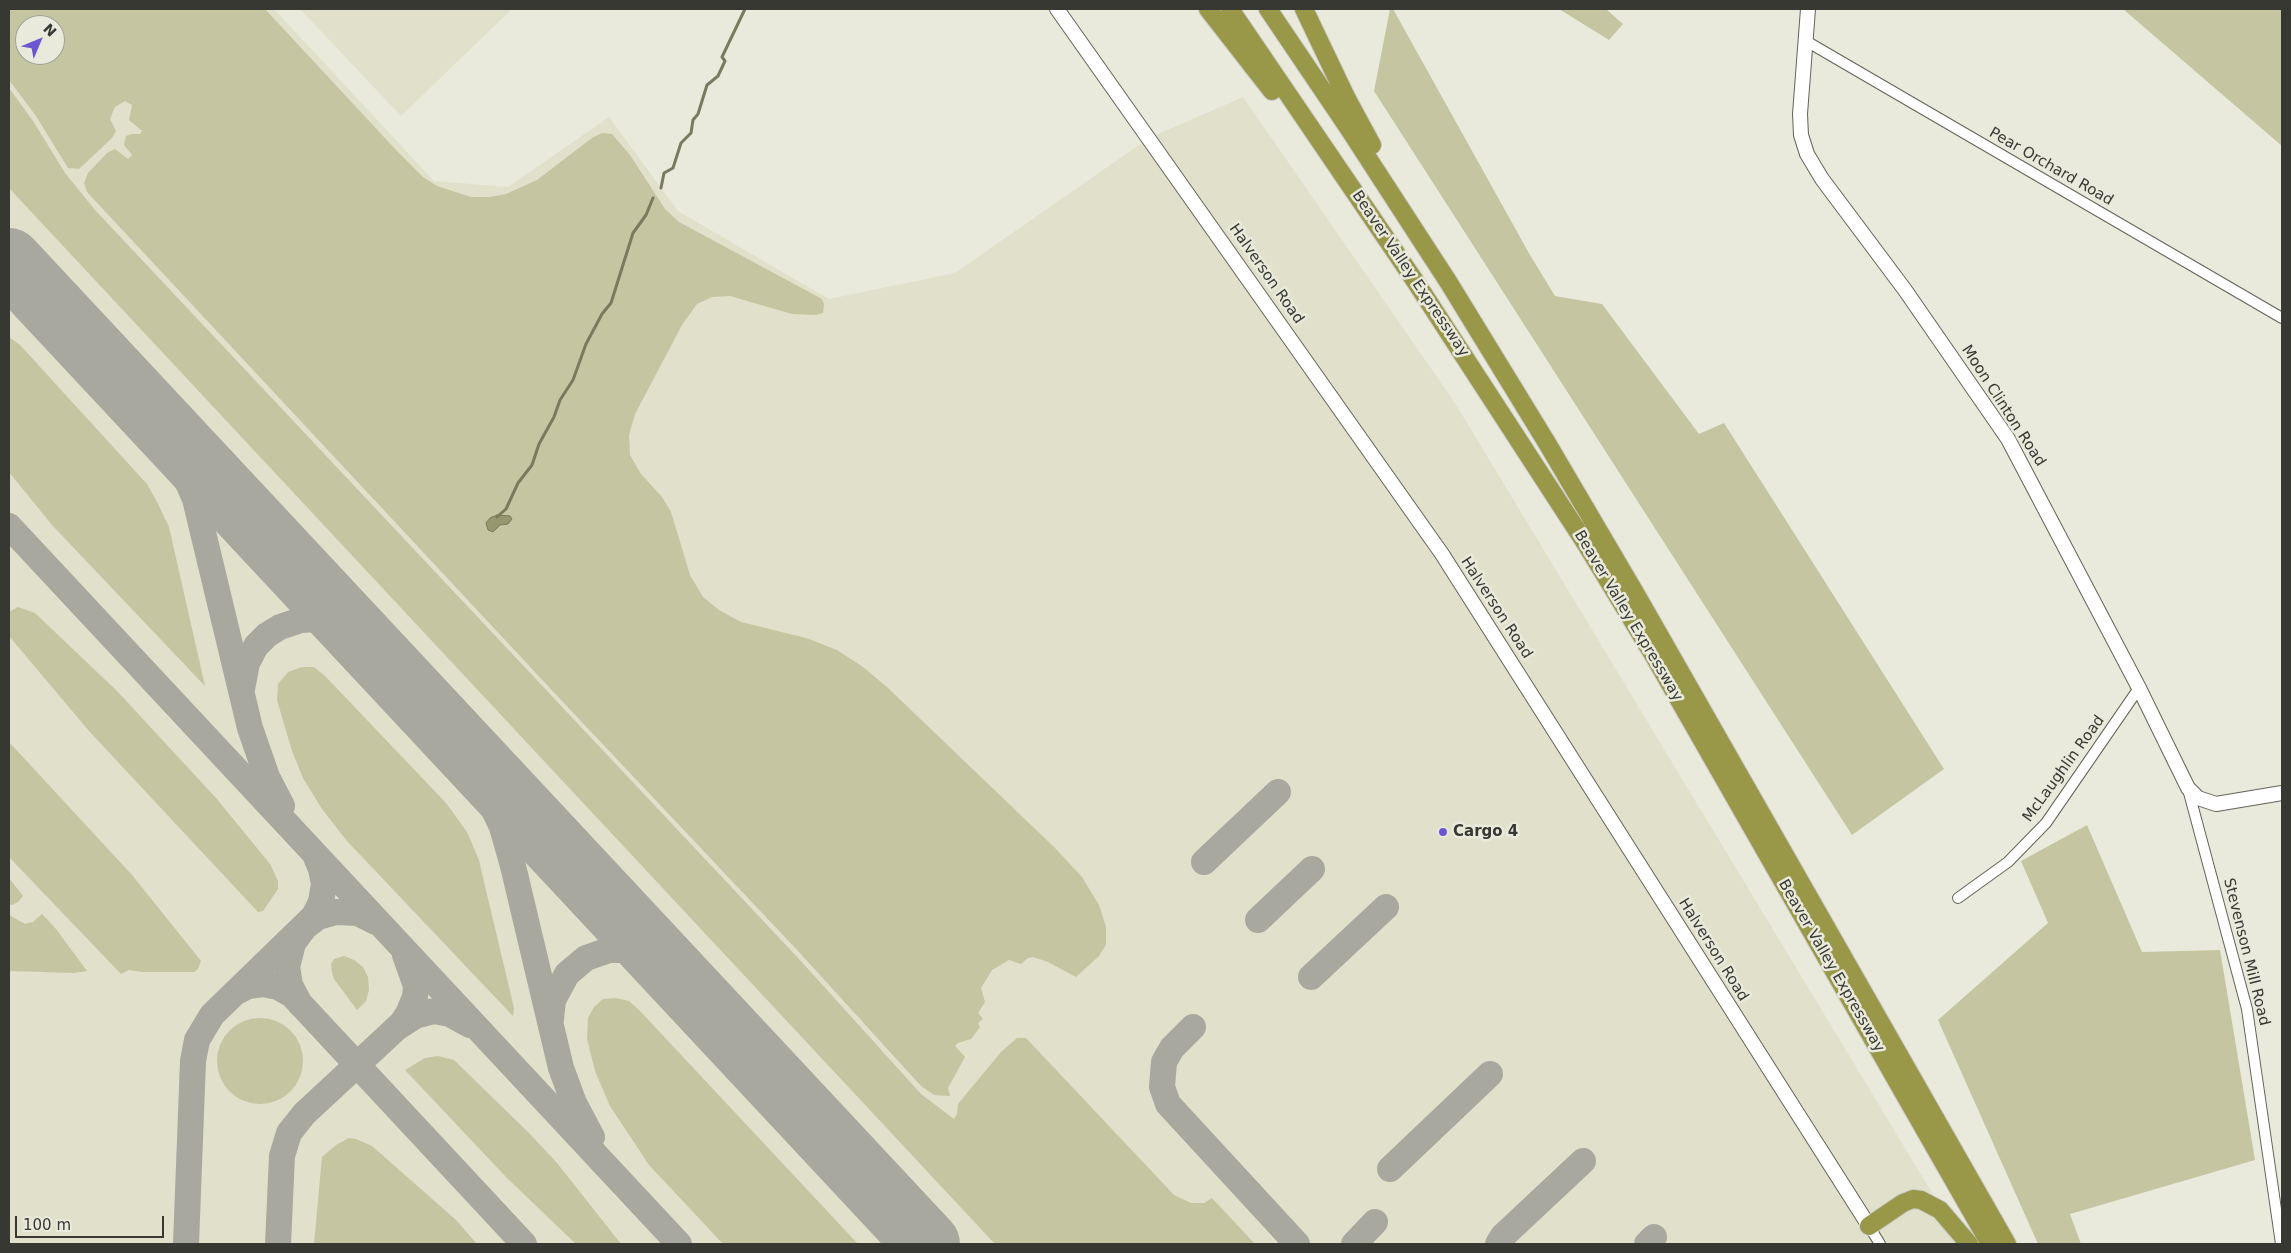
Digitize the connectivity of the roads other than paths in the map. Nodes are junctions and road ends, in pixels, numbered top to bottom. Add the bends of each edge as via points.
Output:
1 (1056, 9) edge
2 (1208, 9) edge
3 (1230, 9) edge
4 (1268, 9) edge
5 (1304, 9) edge
6 (1808, 9) edge
7 (1806, 42) junction
8 (1449, 283) junction
9 (2282, 318) edge
10 (1445, 327) junction
11 (2139, 688) junction
12 (2188, 788) junction
13 (2282, 793) edge
14 (1958, 898) dead end
15 (1869, 1226) junction
16 (1880, 1244) edge
17 (1969, 1244) edge
18 (1990, 1244) edge
19 (2007, 1244) edge
20 (2281, 1244) edge

1 - 15 street, Halverson Road via 1434,541
2 - 10 highway via 1254,66
3 - 10 highway, Beaver Valley Expressway
4 - 8 highway, Beaver Valley Expressway
5 - 8 highway via 1346,97
6 - 7 street, Moon Clinton Road
7 - 9 street, Pear Orchard Road
7 - 11 street, Moon Clinton Road via 1800,124 1803,144 1811,162 2008,439
8 - 19 highway, Beaver Valley Expressway via 1637,596
10 - 18 highway, Beaver Valley Expressway via 1586,544 1654,656
11 - 12 street, Moon Clinton Road
11 - 14 street, McLaughlin Road via 2046,823 2008,862
12 - 13 street via 2198,798 2216,804
12 - 20 street, Stevenson Mill Road via 2247,1009
15 - 16 street, Halverson Road
15 - 17 highway via 1903,1203 1921,1200 1940,1210

